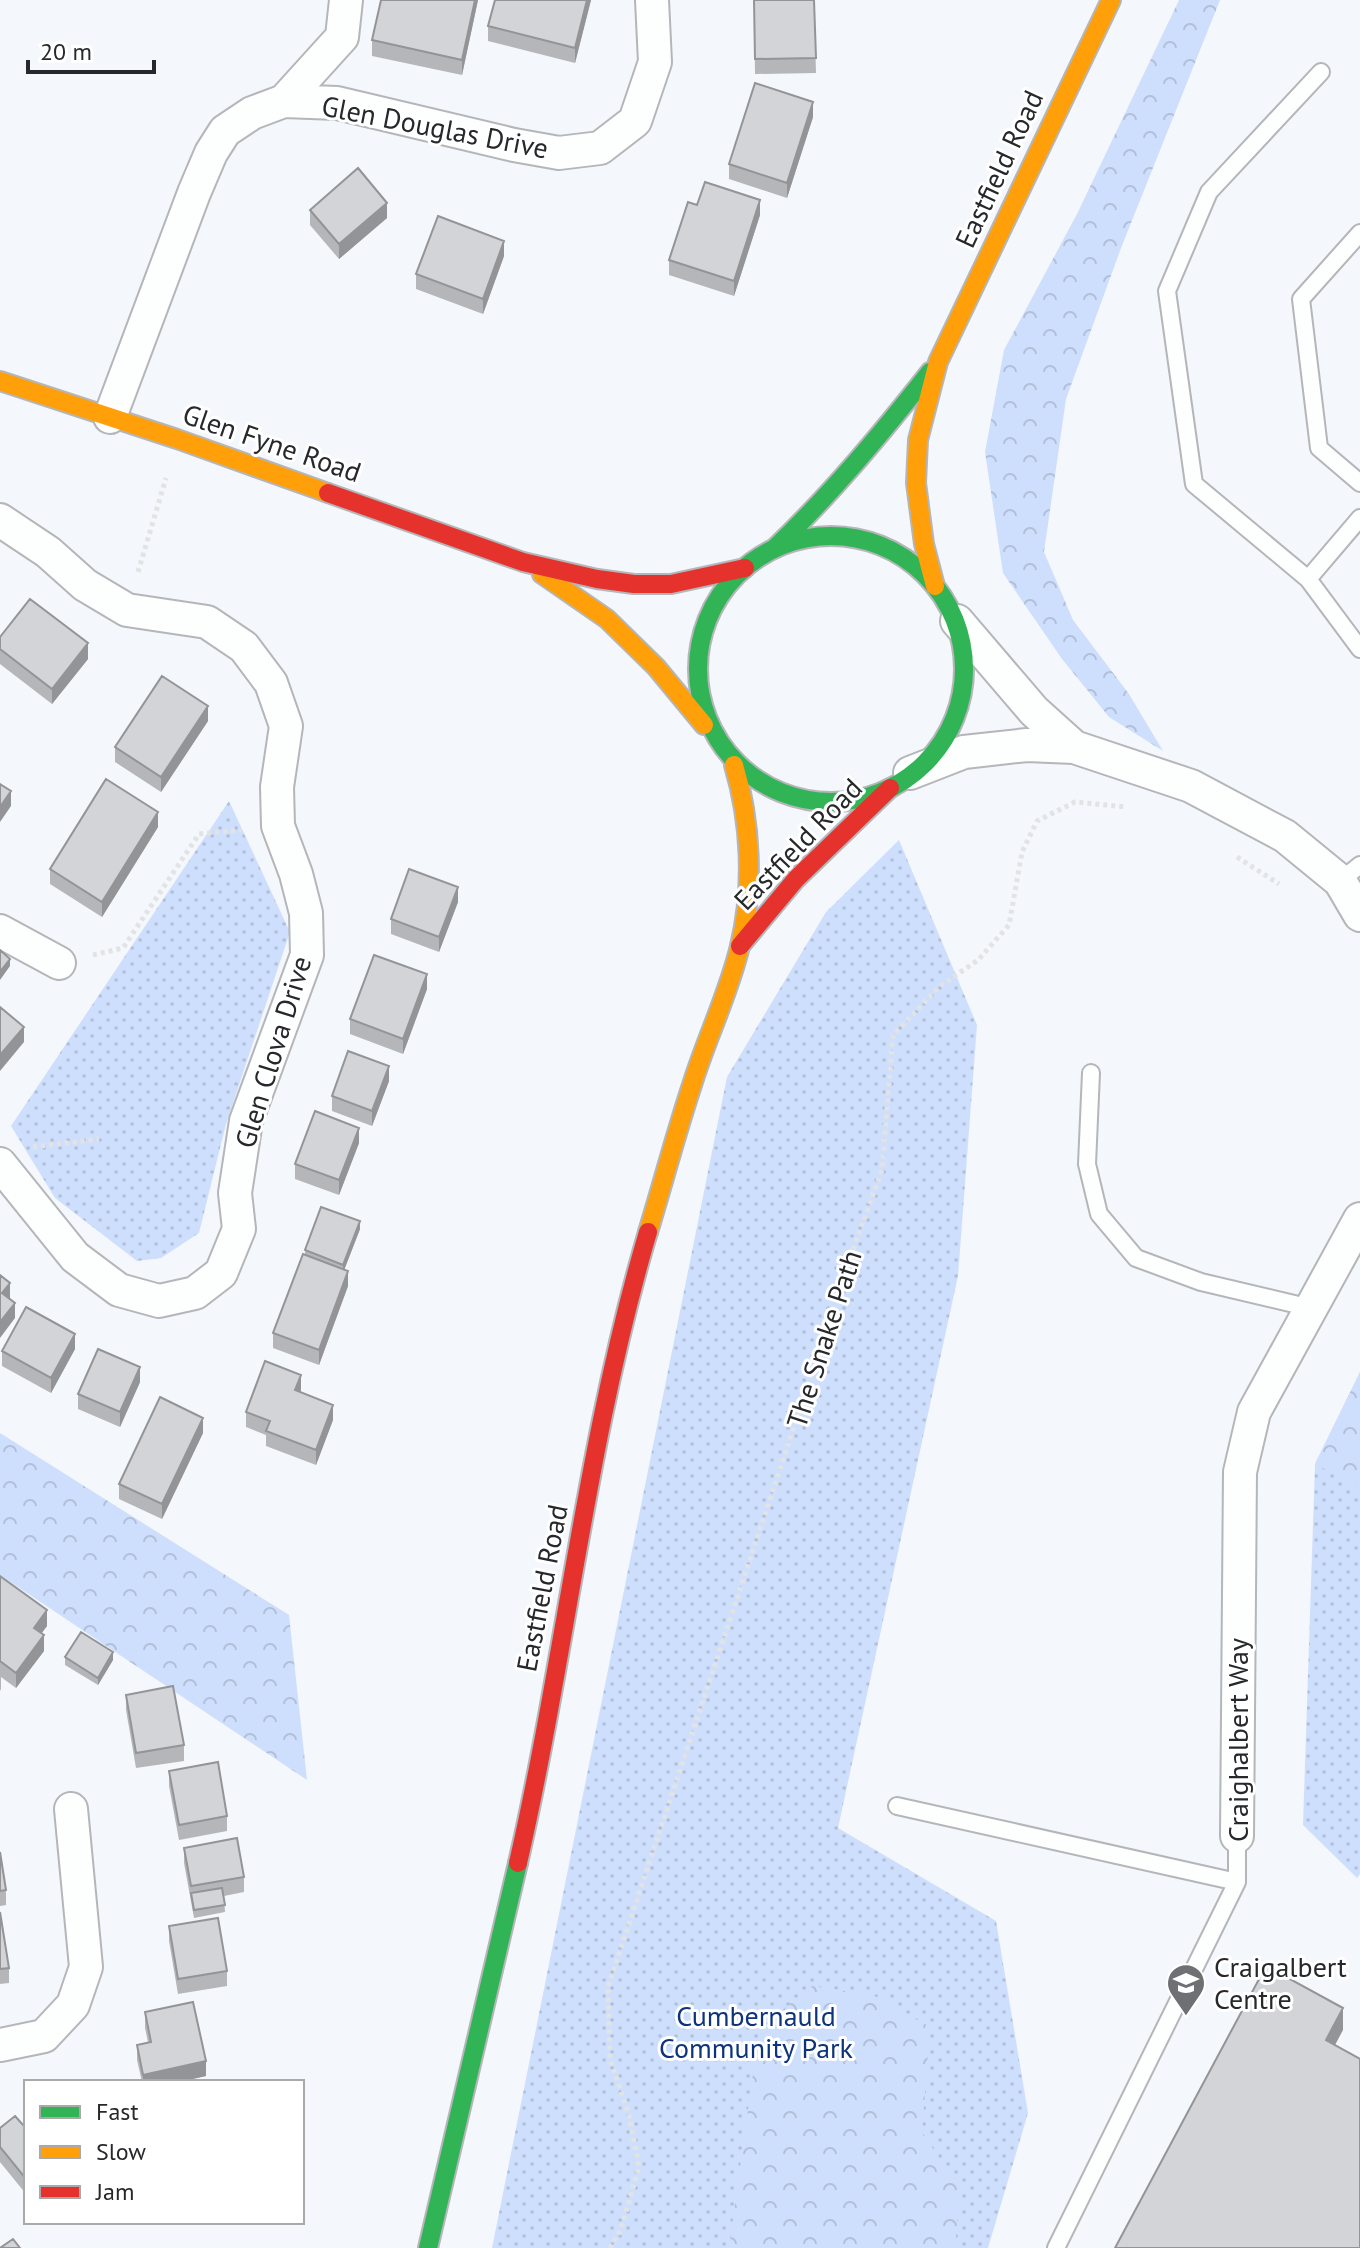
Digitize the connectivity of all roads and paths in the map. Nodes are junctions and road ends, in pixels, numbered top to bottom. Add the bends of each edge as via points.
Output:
1 (346, 0) edge
2 (652, 0) edge
3 (1111, 0) edge
4 (1321, 72) dead end
5 (284, 101) junction
6 (1360, 233) edge
7 (938, 362) junction
8 (0, 381) edge
9 (110, 417) junction
10 (177, 439) junction
11 (1360, 483) edge
12 (1360, 518) edge
13 (0, 520) edge
14 (767, 556) junction
15 (523, 562) junction
16 (745, 568) junction
17 (1308, 579) junction
18 (935, 586) junction
19 (127, 610) junction
20 (957, 621) junction
21 (1360, 649) edge
22 (714, 738) junction
23 (1074, 747) junction
24 (734, 765) junction
25 (904, 777) junction
26 (1135, 808) dead end
27 (278, 826) junction
28 (1235, 855) dead end
29 (1309, 855) junction
30 (1350, 873) edge
31 (1360, 915) edge
32 (0, 931) edge
33 (740, 946) junction
34 (59, 963) joint
35 (1091, 1073) dead end
36 (99, 1139) dead end
37 (28, 1147) dead end
38 (0, 1164) edge
39 (1360, 1219) edge
40 (1311, 1308) junction
41 (897, 1806) dead end
42 (71, 1809) dead end
43 (1237, 1836) joint
44 (1237, 1882) junction
45 (0, 2045) edge
46 (428, 2248) edge
47 (610, 2248) edge
48 (1056, 2248) edge

1 - 5 street via 342,37
2 - 5 street, Glen Douglas Drive via 655,62 635,121 600,148 559,153 337,103
3 - 7 street, Eastfield Road
4 - 17 lane via 1209,192 1167,291 1194,484
5 - 9 street, Glen Douglas Drive via 225,131 211,153
6 - 11 lane via 1301,299 1319,448
7 - 14 street, Eastfield Road via 853,468
7 - 18 street, Eastfield Road via 918,440 916,483
8 - 9 street, Glen Fyne Road
9 - 10 street, Glen Fyne Road
10 - 15 street, Glen Fyne Road
10 - 19 path
12 - 17 lane
13 - 19 street, Glen Clova Drive
14 - 16 street
14 - 18 street via 788,544 829,535 871,540 909,559
15 - 16 street, Glen Fyne Road via 641,585 673,584
15 - 22 street, Glen Fyne Road via 607,619 656,667
16 - 22 street via 703,628 696,659 702,707
17 - 21 lane
18 - 20 street
19 - 27 street, Glen Clova Drive via 207,622 244,647 271,683 286,726 277,787
20 - 23 street via 1034,711
20 - 25 street via 967,662 962,702 946,739
22 - 24 street
23 - 25 street via 1027,745 964,752
23 - 29 street via 1191,786 1285,836
24 - 25 street via 773,788 828,802 867,794
24 - 33 street, Eastfield Road via 748,840
25 - 33 street, Eastfield Road via 796,879
26 - 47 path, The Snake Path via 1075,802 1037,821 1022,852 1009,925 978,960 939,987 893,1035 882,1170 608,1987 610,2059 639,2167
27 - 34 path via 199,834 123,948
27 - 38 street, Glen Clova Drive via 306,913 307,955 246,1121 235,1193 239,1229 221,1273 195,1293 159,1301 119,1290 75,1257
28 - 29 path via 1281,885
29 - 30 street
30 - 31 street
32 - 34 street
33 - 46 street, Eastfield Road via 637,1270 598,1442 519,1857
35 - 40 lane via 1087,1164 1099,1214 1136,1258 1201,1282
36 - 37 path
39 - 40 street, Craighalbert Way
40 - 43 street, Craighalbert Way via 1254,1412 1240,1472
41 - 44 lane
42 - 45 street via 86,1967 73,2005 44,2036
43 - 44 lane, Craighalbert Way
44 - 48 lane, Craighalbert Way

